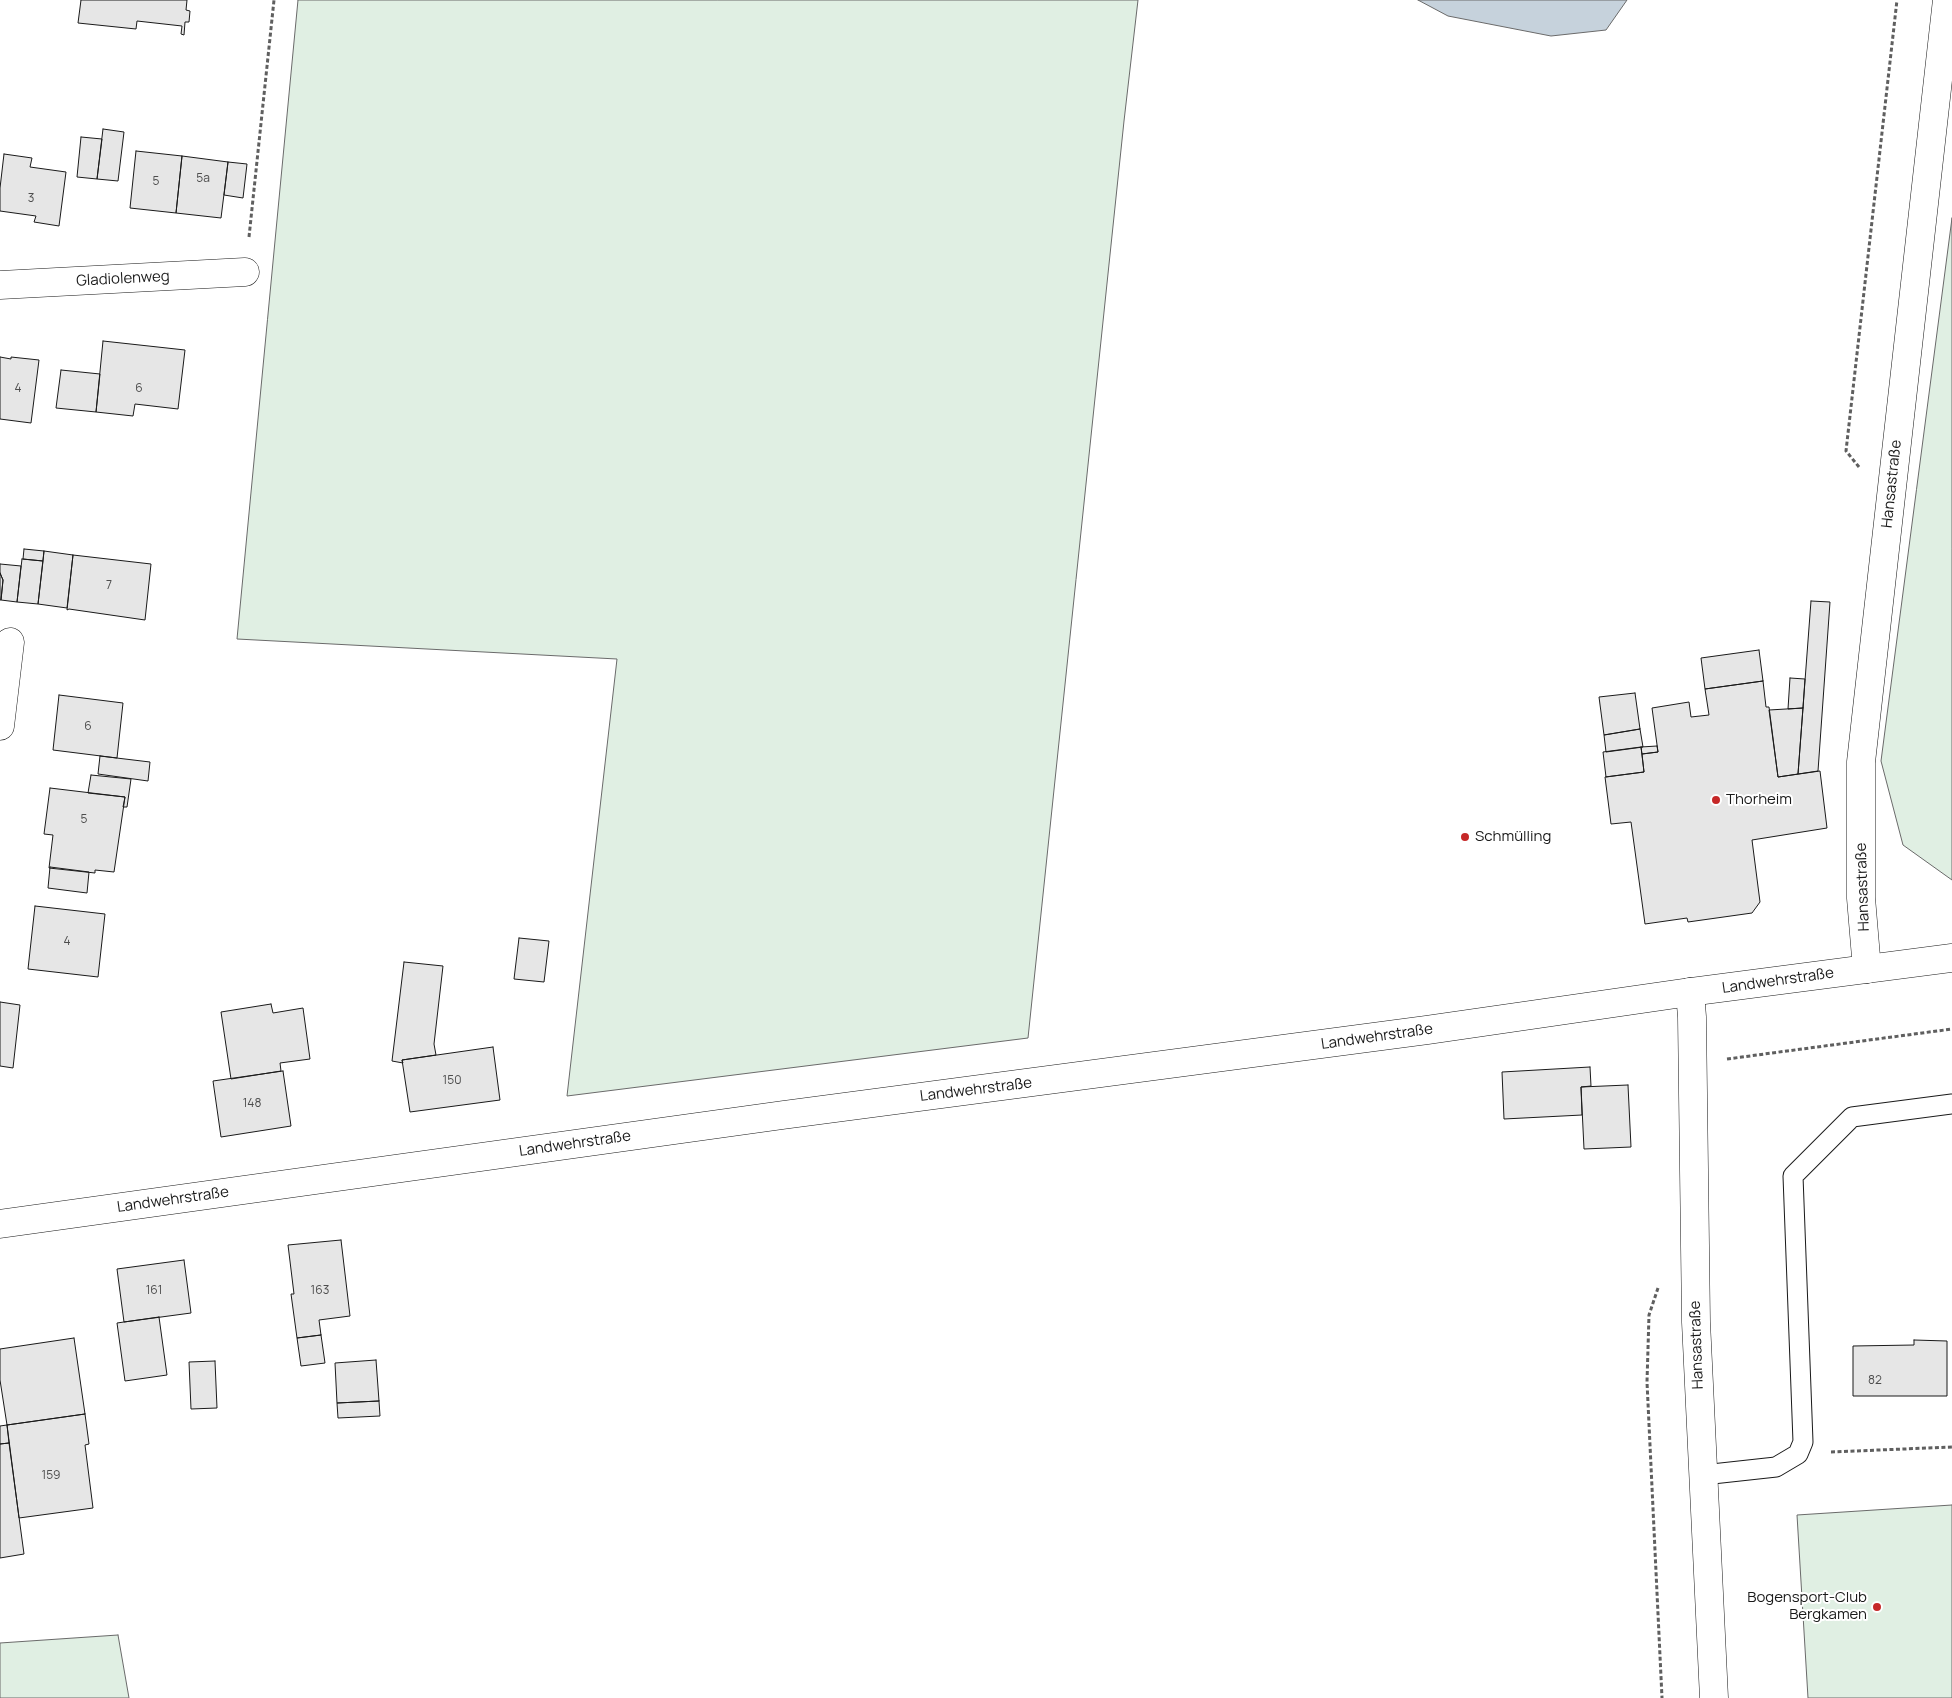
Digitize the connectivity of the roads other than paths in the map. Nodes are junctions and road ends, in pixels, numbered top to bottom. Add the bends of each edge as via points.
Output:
1 (1947, 0) edge
2 (245, 272) road end
3 (0, 285) edge
4 (10, 642) dead end
5 (0, 726) edge
6 (1952, 958) edge
7 (1867, 969) junction
8 (1690, 992) junction
9 (1952, 1104) edge
10 (0, 1224) edge
11 (1703, 1475) junction
12 (1714, 1698) edge

1 - 7 street, Hansastraße via 1861,762 1861,898
2 - 3 street, Gladiolenweg
4 - 5 street
6 - 7 street, Landwehrstraße
7 - 8 street, Landwehrstraße
8 - 10 street, Landwehrstraße
8 - 11 street, Hansastraße via 1696,1313
9 - 11 lane via 1852,1117 1793,1176 1802,1442 1798,1454 1776,1467
11 - 12 street, Hansastraße

